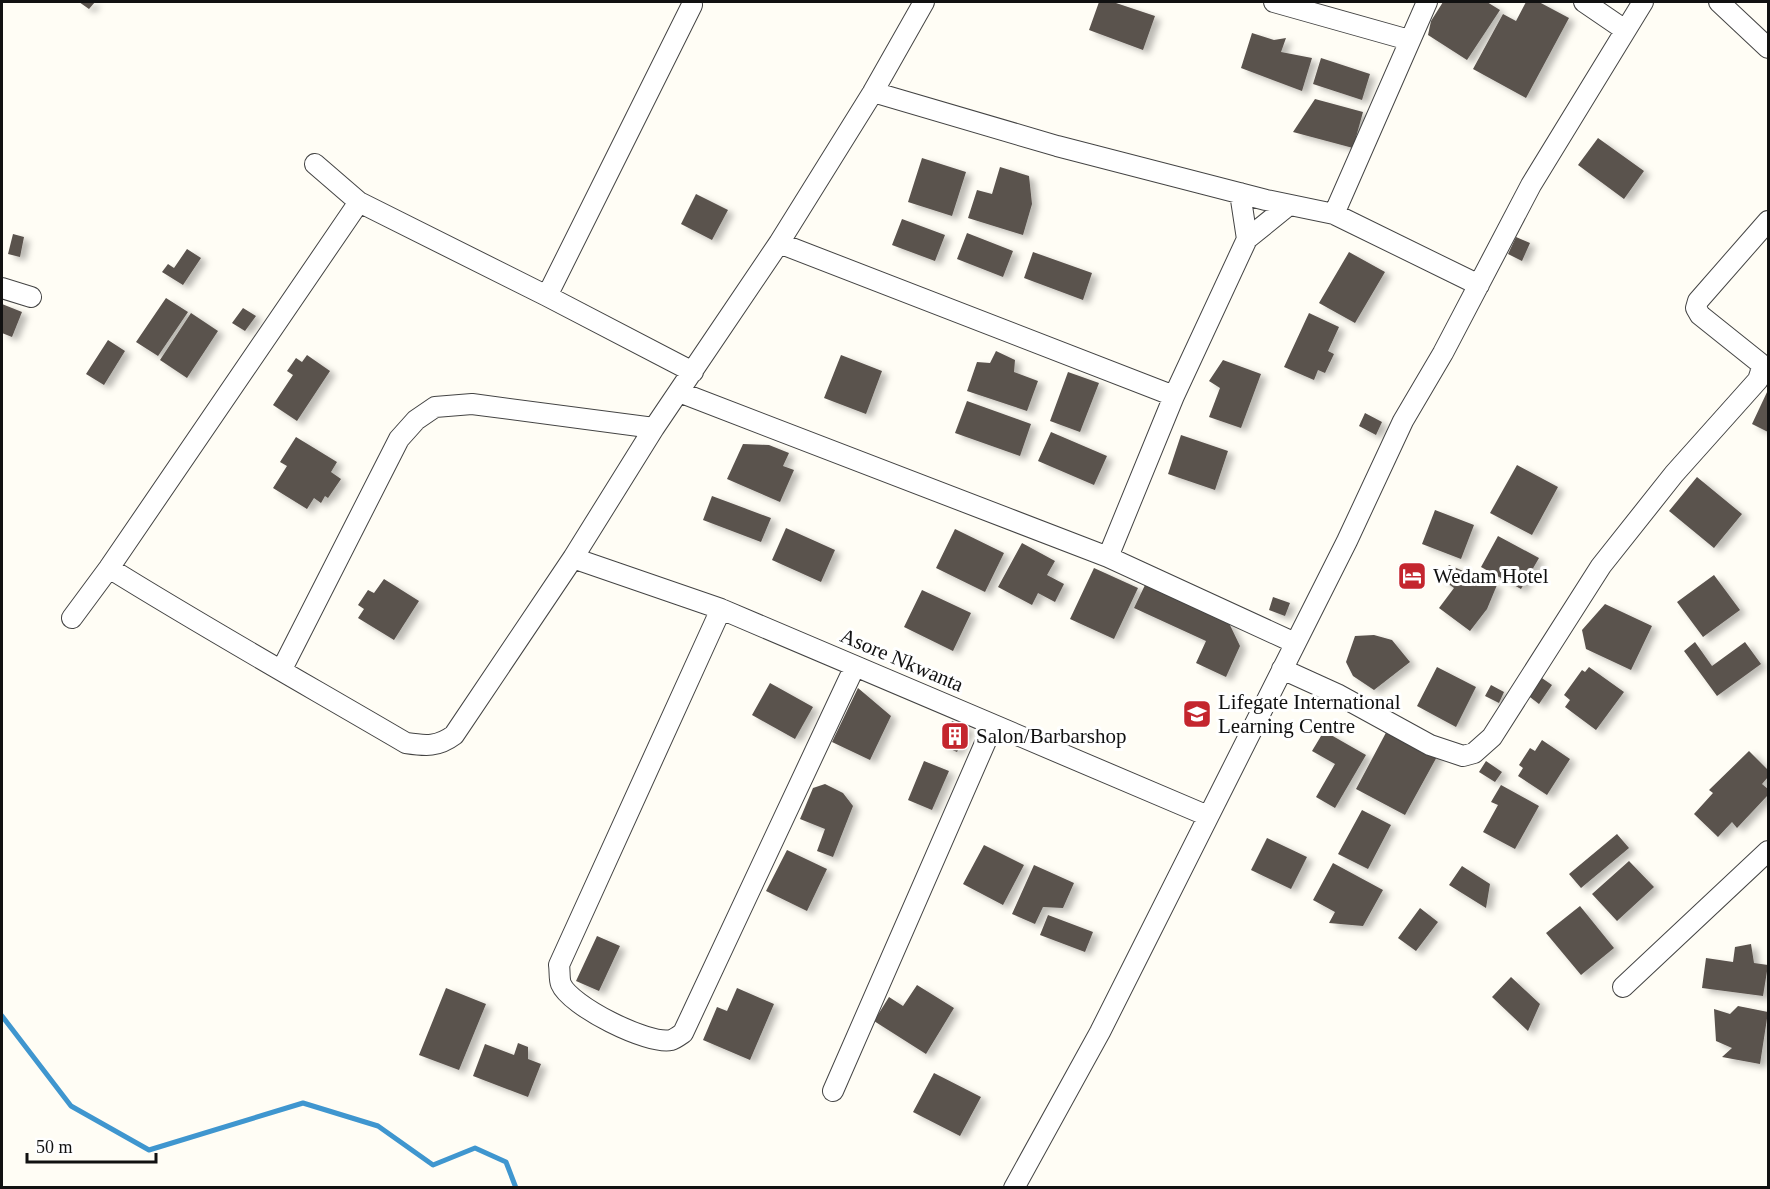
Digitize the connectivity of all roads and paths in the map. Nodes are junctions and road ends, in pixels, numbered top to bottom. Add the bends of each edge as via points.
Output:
1 (924, 2) edge
2 (1274, 2) edge
3 (1427, 2) edge
4 (1584, 2) edge
5 (1643, 2) edge
6 (1719, 2) edge
7 (692, 5) dead end
8 (1624, 30) junction
9 (1409, 40) junction
10 (1768, 48) edge
11 (873, 92) junction
12 (315, 164) dead end
13 (1240, 193) junction
14 (359, 202) junction
15 (1289, 205) junction
16 (1334, 214) junction
17 (1768, 221) edge
18 (1247, 238) junction
19 (779, 243) junction
20 (1479, 285) junction
21 (2, 288) edge
22 (547, 296) junction
23 (31, 297) dead end
24 (693, 372) junction
25 (678, 392) junction
26 (1174, 396) junction
27 (654, 428) junction
28 (1108, 557) junction
29 (573, 558) junction
30 (109, 568) junction
31 (721, 609) junction
32 (72, 618) dead end
33 (1295, 643) junction
34 (855, 666) junction
35 (282, 669) junction
36 (1282, 669) junction
37 (993, 725) junction
38 (1208, 816) junction
39 (1768, 851) edge
40 (1623, 987) dead end
41 (833, 1091) dead end
42 (1014, 1188) edge

1 - 11 street
2 - 9 street
3 - 9 street
4 - 8 street
5 - 8 street
6 - 10 street
7 - 22 street
8 - 20 street via 1531,185
9 - 16 street
11 - 13 street via 1057,146
11 - 19 street
12 - 14 street
13 - 15 street
13 - 18 street
14 - 22 street
14 - 30 street
15 - 16 street
15 - 18 street
16 - 20 street
17 - 36 street via 1696,308 1760,363 1758,380 1674,474 1601,566 1492,737 1474,753 1463,756 1430,745
18 - 26 street
19 - 24 street
19 - 26 street
20 - 33 street via 1403,421
21 - 23 street
22 - 24 street
24 - 25 street
25 - 27 street
25 - 28 street
26 - 28 street
27 - 29 street
27 - 35 street via 472,404 435,407 399,439
28 - 33 street
29 - 31 street, Asore Nkwanta
29 - 35 street via 454,735 444,742 430,747 406,743
30 - 32 street
30 - 35 street
31 - 34 street, Asore Nkwanta
31 - 34 street via 559,965 561,985 580,1003 601,1018 640,1036 670,1040 683,1033
33 - 36 street
34 - 37 street, Asore Nkwanta
36 - 38 street
37 - 38 street, Asore Nkwanta
37 - 41 street
38 - 42 street via 1100,1032
39 - 40 street

